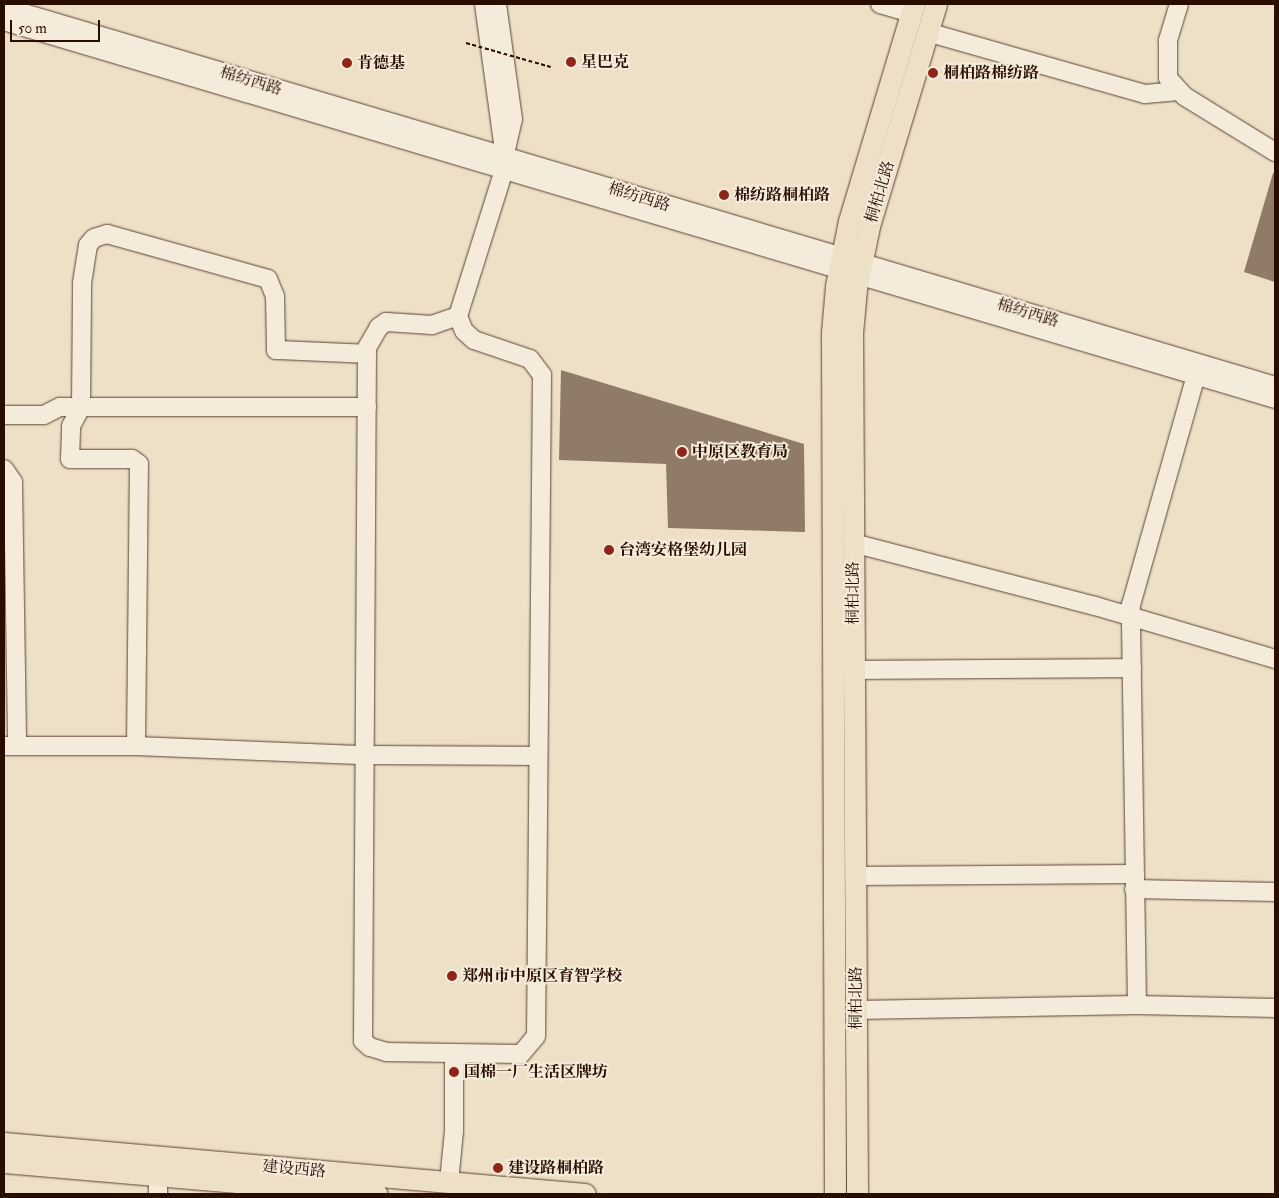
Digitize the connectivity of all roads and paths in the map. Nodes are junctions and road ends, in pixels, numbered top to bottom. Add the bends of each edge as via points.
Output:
1 (484, 4) edge
2 (497, 4) edge
3 (880, 4) edge
4 (1179, 4) edge
5 (927, 6) edge
6 (11, 10) edge
7 (927, 32) junction
8 (466, 43) dead end
9 (551, 67) dead end
10 (1179, 91) junction
11 (1275, 152) edge
12 (504, 163) junction
13 (850, 266) junction
14 (458, 316) junction
15 (367, 354) junction
16 (1196, 376) junction
17 (1275, 386) edge
18 (1275, 399) edge
19 (81, 407) junction
20 (367, 407) junction
21 (4, 415) edge
22 (4, 469) edge
23 (853, 543) junction
24 (1131, 616) junction
25 (1275, 660) edge
26 (1132, 668) junction
27 (854, 670) junction
28 (10, 746) edge
29 (136, 746) junction
30 (365, 755) junction
31 (538, 756) junction
32 (855, 876) junction
33 (1134, 881) junction
34 (1275, 892) edge
35 (1137, 1006) junction
36 (1275, 1008) edge
37 (856, 1010) junction
38 (454, 1053) junction
39 (4, 1143) edge
40 (4, 1162) edge
41 (449, 1182) junction
42 (158, 1185) edge
43 (377, 1194) edge
44 (585, 1194) edge
45 (835, 1194) edge
46 (857, 1194) edge

1 - 12 street
2 - 12 street via 513,119
3 - 5 street
4 - 10 street via 1166,57 1168,78
5 - 7 main road, 桐柏北路
5 - 13 main road, 桐柏北路 via 849,221
6 - 12 street, 棉纺西路
7 - 10 street via 1145,94
7 - 13 main road, 桐柏北路 via 869,226
8 - 9 path, bridge
10 - 11 street
12 - 13 street, 棉纺西路
12 - 14 street
13 - 16 street, 棉纺西路
13 - 17 street, 棉纺西路
13 - 23 main road, 桐柏北路
13 - 45 main road, 桐柏北路 via 832,333
14 - 15 street via 432,325 386,322 374,335
14 - 31 street via 464,331 474,340 530,359 542,375
15 - 19 street via 276,350 275,296 268,279 101,235 88,245 82,283
15 - 20 street
16 - 18 street, 棉纺西路
16 - 24 street
19 - 20 street
19 - 21 street via 60,407 44,415
19 - 29 street via 71,426 70,459 132,459 139,464
20 - 30 street
22 - 28 street via 13,482
23 - 24 street
23 - 27 main road, 桐柏北路
24 - 25 street
24 - 26 street
26 - 27 street
26 - 33 street
27 - 32 main road, 桐柏北路
28 - 29 street
29 - 30 street
30 - 31 street
30 - 38 street via 363,1041 386,1052
31 - 38 street via 536,1036 521,1054
32 - 33 street
32 - 37 main road, 桐柏北路
33 - 34 street
33 - 35 street
35 - 36 street
35 - 37 street
37 - 46 main road, 桐柏北路
38 - 41 street via 454,1131
39 - 41 main road, 建设西路
40 - 42 main road, 建设西路
41 - 44 main road, 建设西路
42 - 43 main road, 建设西路

